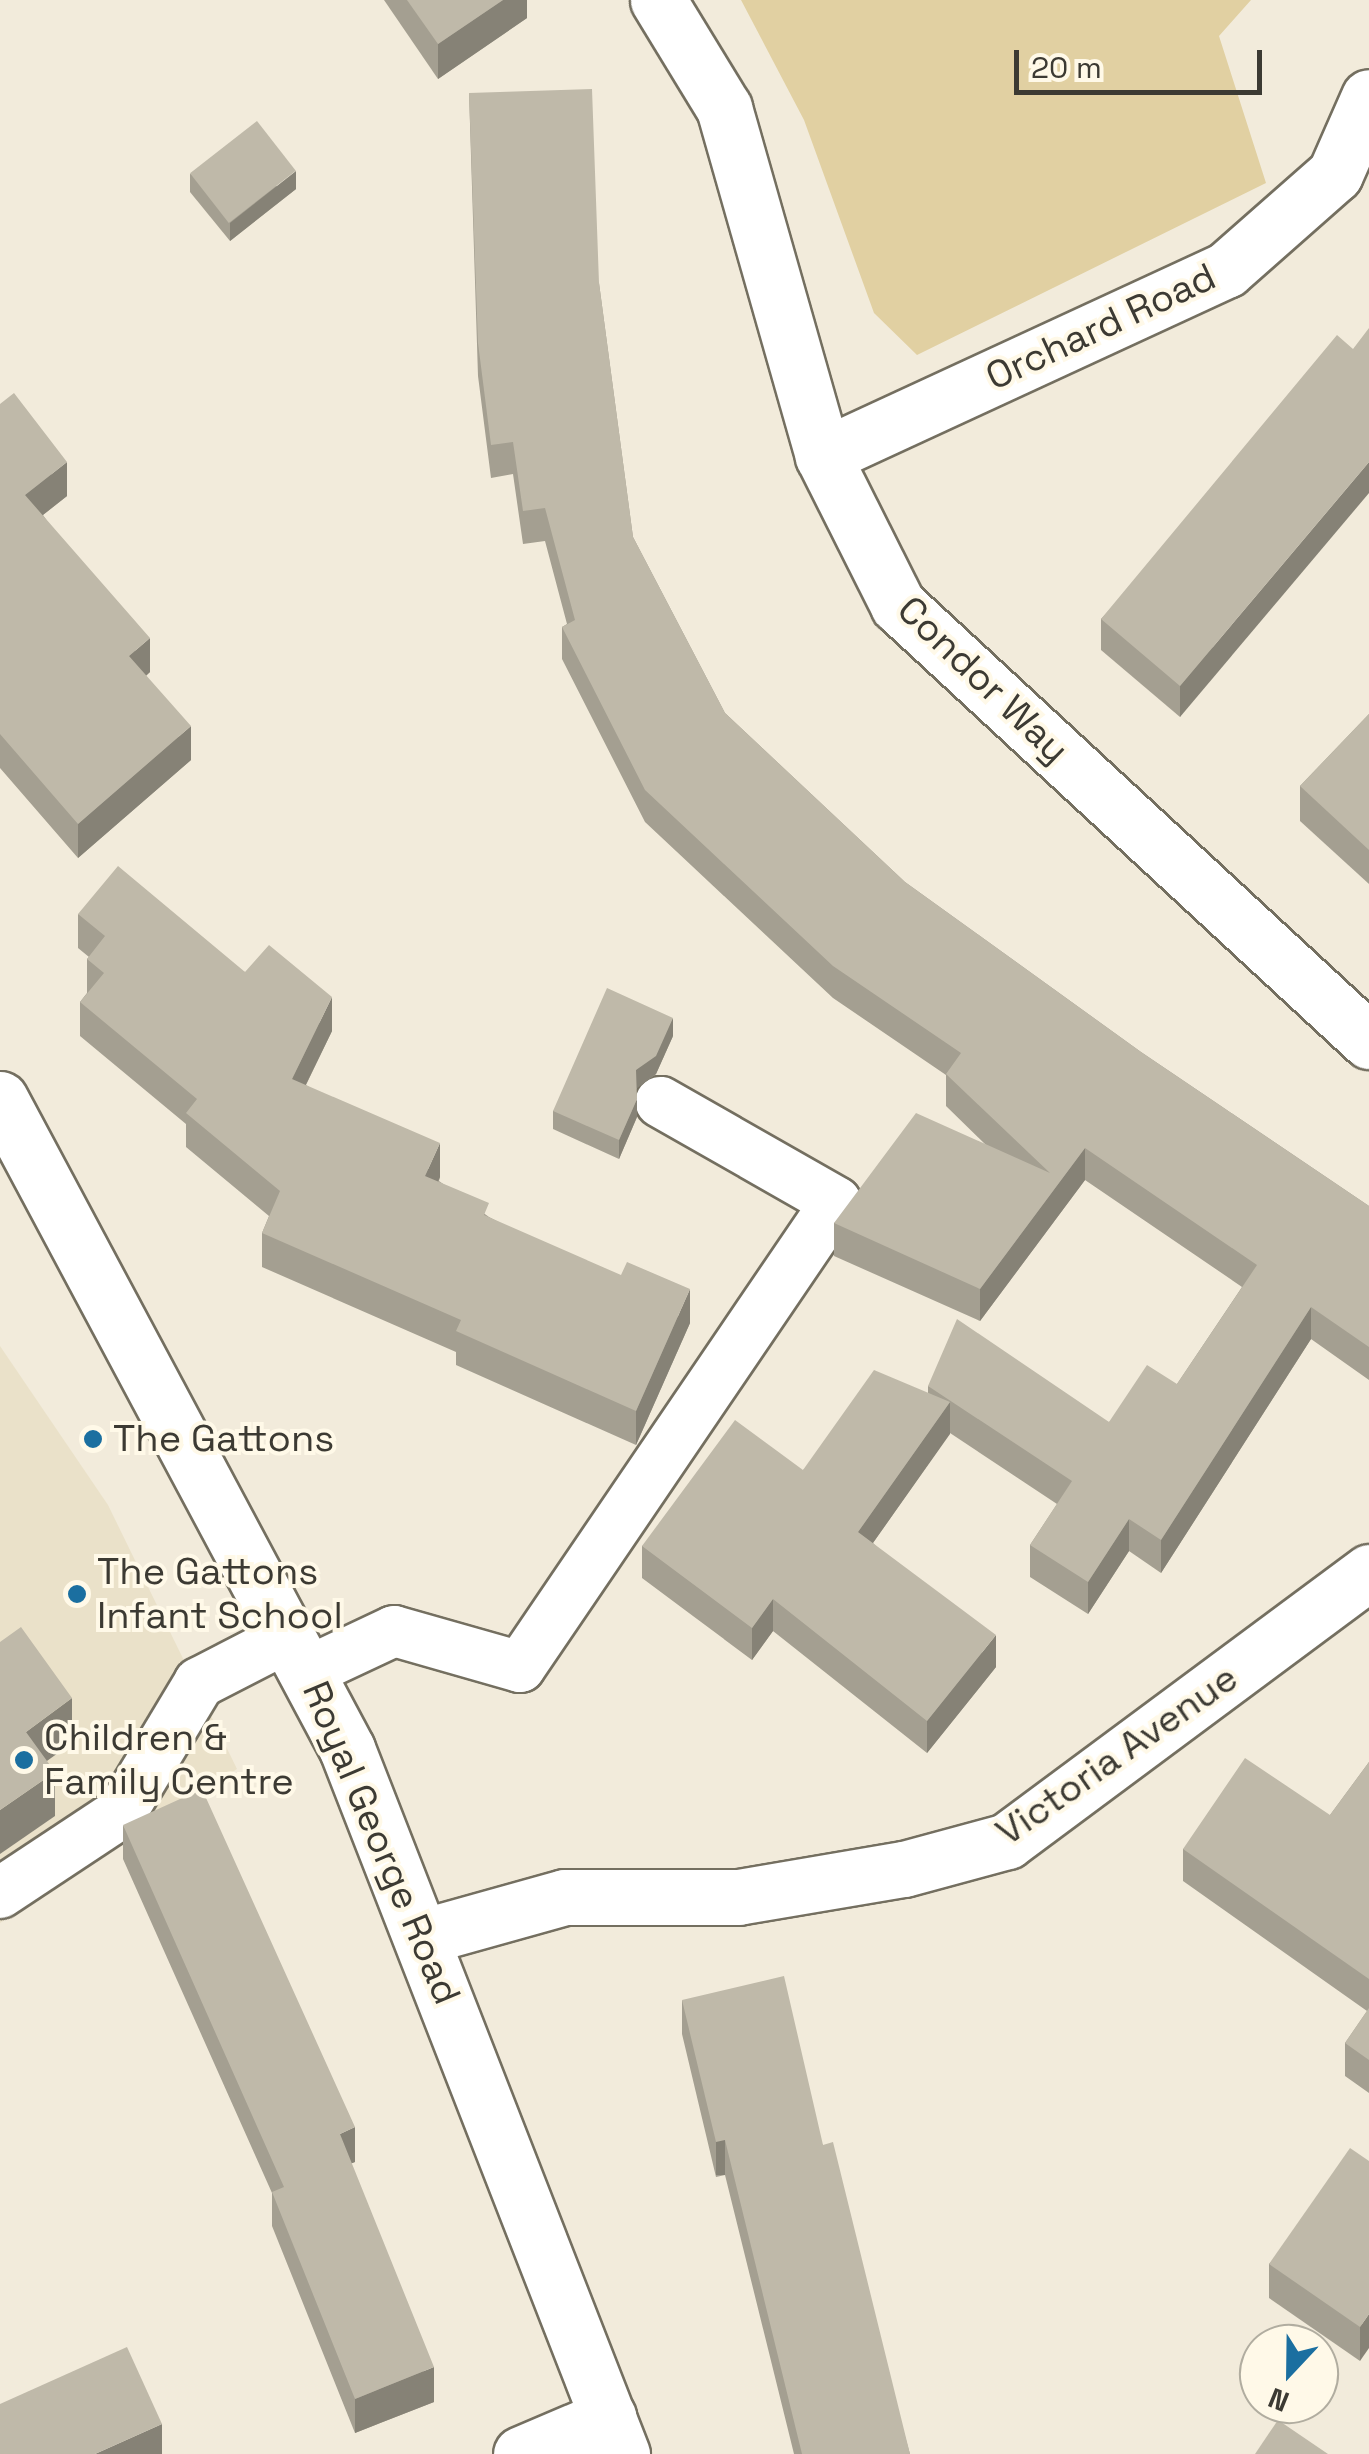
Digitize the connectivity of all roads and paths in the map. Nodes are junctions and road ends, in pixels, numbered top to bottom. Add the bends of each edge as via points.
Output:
1 (658, 0) edge
2 (1369, 97) edge
3 (823, 456) junction
4 (1369, 1041) edge
5 (0, 1099) edge
6 (661, 1102) dead end
7 (1369, 1572) edge
8 (298, 1654) junction
9 (0, 1893) edge
10 (425, 1936) junction
11 (615, 2435) edge
12 (520, 2454) edge

1 - 3 street, Condor Way via 724,108
2 - 3 street, Orchard Road via 1336,174 1226,270
3 - 4 street, Condor Way via 898,605
5 - 8 street, Royal George Road
6 - 8 lane via 836,1202 520,1667 394,1631
7 - 10 street, Victoria Avenue via 1007,1841 904,1870 738,1898 565,1898
8 - 9 lane via 200,1683 121,1813
8 - 10 street, Royal George Road via 348,1749
10 - 11 street, Royal George Road
11 - 12 street

